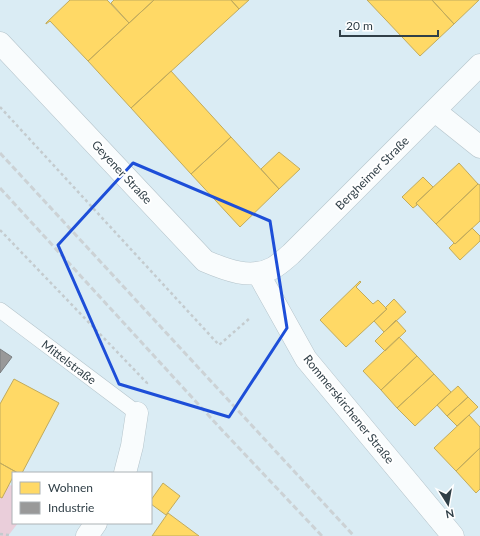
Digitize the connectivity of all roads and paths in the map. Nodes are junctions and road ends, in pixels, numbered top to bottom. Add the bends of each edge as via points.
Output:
1 (0, 43) edge
2 (480, 65) edge
3 (0, 107) edge
4 (435, 111) junction
5 (480, 147) edge
6 (0, 230) edge
7 (258, 273) junction
8 (0, 310) edge
9 (253, 315) dead end
10 (137, 413) junction
11 (125, 472) edge
12 (95, 524) edge
13 (0, 534) edge
14 (8, 536) edge
15 (87, 536) edge
16 (453, 536) edge

1 - 7 street, Geyener Straße via 205,261 225,270
2 - 4 street, Bergheimer Straße
3 - 9 path via 219,345
4 - 5 street
4 - 7 street, Bergheimer Straße via 291,254 273,268
6 - 10 path via 147,383
7 - 16 street, Rommerskirchener Straße via 306,359
8 - 10 lane, Mittelstraße
10 - 11 street
12 - 15 street
13 - 14 path

